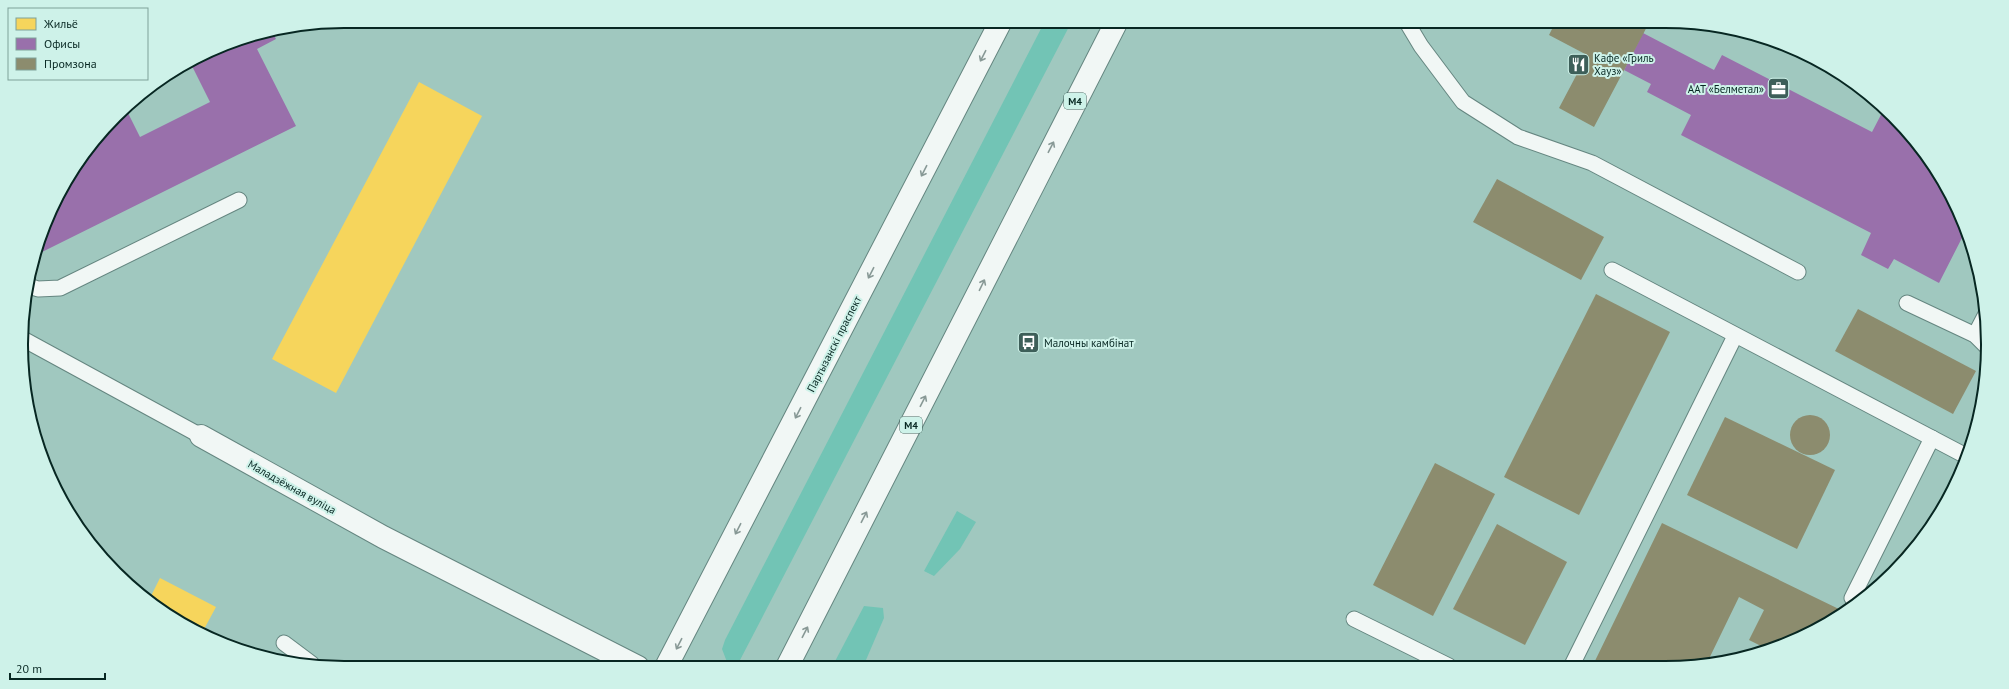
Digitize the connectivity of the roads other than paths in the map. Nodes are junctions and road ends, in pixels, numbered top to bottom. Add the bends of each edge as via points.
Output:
1 (997, 28) edge
2 (1113, 28) edge
3 (1410, 28) edge
4 (239, 200) dead end
5 (1612, 270) dead end
6 (1798, 272) dead end
7 (33, 287) edge
8 (1907, 302) dead end
9 (1980, 325) edge
10 (1975, 335) junction
11 (1735, 336) junction
12 (1981, 341) edge
13 (28, 342) edge
14 (201, 436) joint
15 (1932, 438) junction
16 (1961, 454) edge
17 (1853, 599) edge
18 (1354, 619) dead end
19 (284, 643) dead end
20 (304, 658) edge
21 (626, 661) edge
22 (669, 661) edge
23 (790, 661) edge
24 (1439, 661) edge
25 (1574, 661) edge

1 -> 22 main road, Партызанскі праспект
23 -> 2 main road, М4
3 - 6 lane via 1463,102 1518,137 1592,163
4 - 7 lane via 60,288
5 - 11 lane
8 - 10 lane
9 - 10 lane
10 - 12 lane
11 - 15 lane
11 - 25 lane
13 - 14 lane
14 - 21 main road, Маладзёжная вуліца via 383,537
15 - 16 lane
15 - 17 lane
18 - 24 lane
19 - 20 lane

